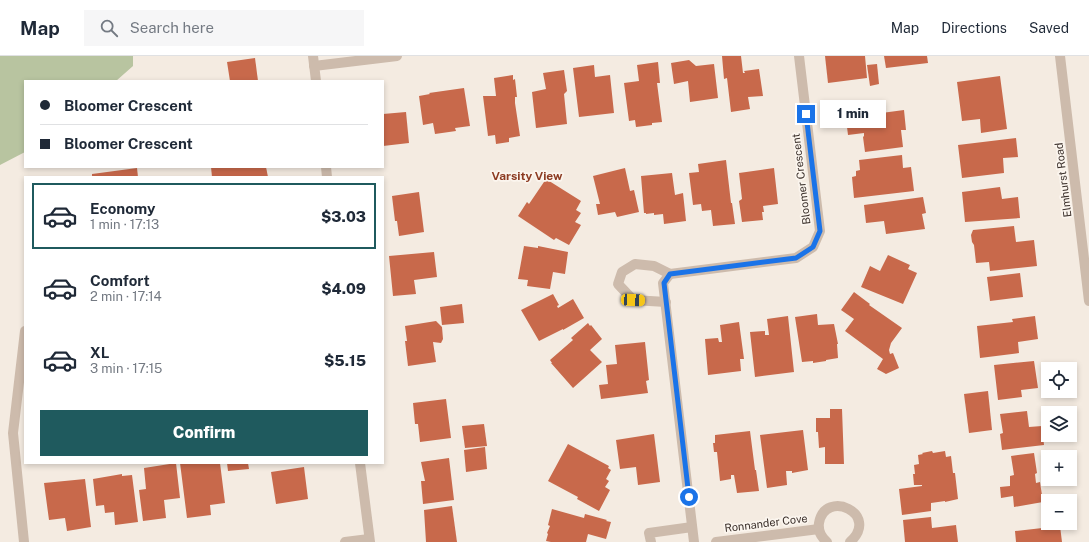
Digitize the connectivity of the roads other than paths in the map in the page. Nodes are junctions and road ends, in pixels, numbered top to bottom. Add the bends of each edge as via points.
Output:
1 (397, 56) edge
2 (799, 56) edge
3 (1060, 56) edge
4 (313, 61) edge
5 (316, 80) edge
6 (670, 274) junction
7 (1089, 301) edge
8 (666, 302) junction
9 (24, 340) edge
10 (360, 464) edge
11 (692, 527) junction
12 (819, 529) junction
13 (370, 541) edge
14 (24, 542) edge
15 (345, 542) edge
16 (650, 542) edge
17 (694, 542) edge
18 (716, 542) edge
19 (827, 542) edge
20 (850, 542) edge

1 - 4 street
2 - 6 street, Bloomer Crescent via 820,231 813,247 796,258
3 - 7 street, Elmhurst Road
4 - 5 street
6 - 8 street via 664,283
6 - 8 street via 654,266 635,264 622,272 618,284 633,300
8 - 11 street
9 - 14 street via 13,433
10 - 13 street
11 - 16 street via 649,533
11 - 17 street
12 - 18 street, Ronnander Cove
12 - 19 street, Ronnander Cove
12 - 20 street, Ronnander Cove via 822,515 828,509 834,506 848,508 854,512 859,523 856,537
13 - 15 street

